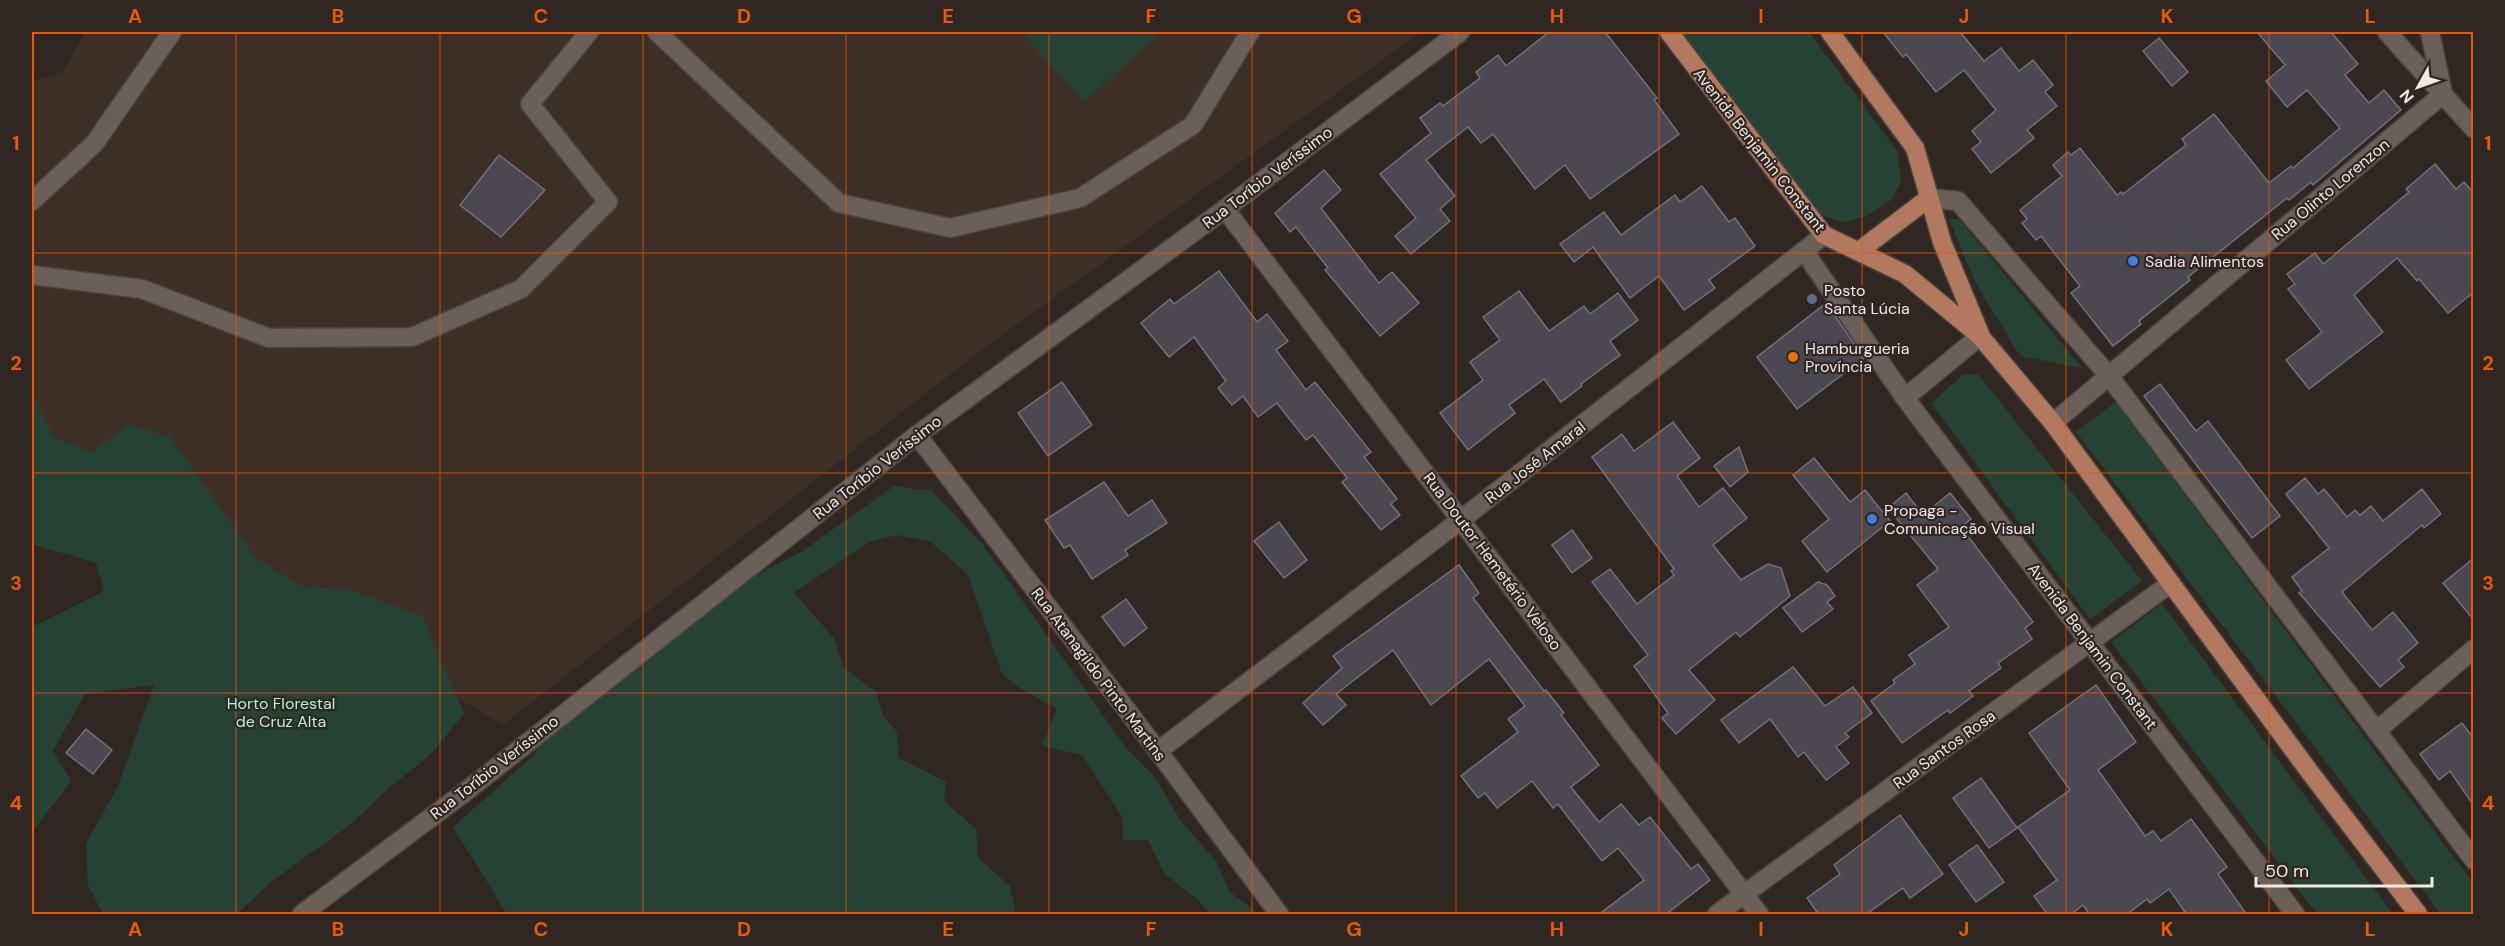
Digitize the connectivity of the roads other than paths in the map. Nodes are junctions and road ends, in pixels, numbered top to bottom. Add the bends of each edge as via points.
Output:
1 (172, 32) edge
2 (589, 32) edge
3 (657, 32) edge
4 (1250, 32) edge
5 (1460, 32) edge
6 (1669, 32) edge
7 (1830, 32) edge
8 (2387, 32) edge
9 (2430, 32) edge
10 (2443, 94) junction
11 (2474, 129) edge
12 (1929, 198) junction
13 (32, 201) edge
14 (1225, 209) junction
15 (1824, 235) junction
16 (1804, 251) junction
17 (1859, 251) junction
18 (32, 275) edge
19 (1980, 336) junction
20 (2109, 376) junction
21 (1905, 398) junction
22 (2053, 423) junction
23 (916, 435) junction
24 (1462, 519) junction
25 (2171, 583) junction
26 (2090, 642) junction
27 (2474, 650) edge
28 (2376, 731) junction
29 (1158, 751) junction
30 (2474, 860) edge
31 (1744, 894) junction
32 (302, 915) edge
33 (1279, 915) edge
34 (1716, 915) edge
35 (1759, 915) edge
36 (2295, 915) edge
37 (2418, 915) edge

1 - 13 street via 94,144
2 - 18 street via 530,104 608,202 521,289 412,337 268,338 142,290
3 - 4 street via 839,203 950,228 1080,198 1184,131 1193,125
5 - 14 street, Rua Toríbio Veríssimo
6 - 15 main road, Avenida Benjamin Constant
7 - 12 main road, Avenida Benjamin Constant via 1915,148
8 - 10 street
9 - 10 street
10 - 11 street
10 - 20 street, Rua Olinto Lorenzon
12 - 17 main road
12 - 19 main road, Avenida Benjamin Constant via 1942,242
12 - 20 street via 1958,201
14 - 23 street, Rua Toríbio Veríssimo
14 - 24 street, Rua Doutor Hemetério Veloso
15 - 16 street, Rua José Amaral
15 - 17 main road, Avenida Benjamin Constant
16 - 21 street, Avenida Benjamin Constant
16 - 24 street, Rua José Amaral
17 - 19 main road, Avenida Benjamin Constant via 1905,274
19 - 21 street
19 - 22 main road, Avenida Benjamin Constant
20 - 22 street, Rua Olinto Lorenzon
20 - 28 street
21 - 26 street, Avenida Benjamin Constant
22 - 25 main road, Avenida Benjamin Constant
23 - 29 street, Rua Atanagildo Pinto Martins
23 - 32 street, Rua Toríbio Veríssimo via 469,789
24 - 29 street, Rua José Amaral
24 - 31 street, Rua Doutor Hemetério Veloso
25 - 26 street, Rua Santos Rosa
25 - 37 main road, Avenida Benjamin Constant
26 - 31 street, Rua Santos Rosa
26 - 36 street, Avenida Benjamin Constant
27 - 28 street
28 - 30 street
29 - 33 street, Rua Atanagildo Pinto Martins
31 - 34 street, Rua Santos Rosa
31 - 35 street, Rua Doutor Hemetério Veloso

